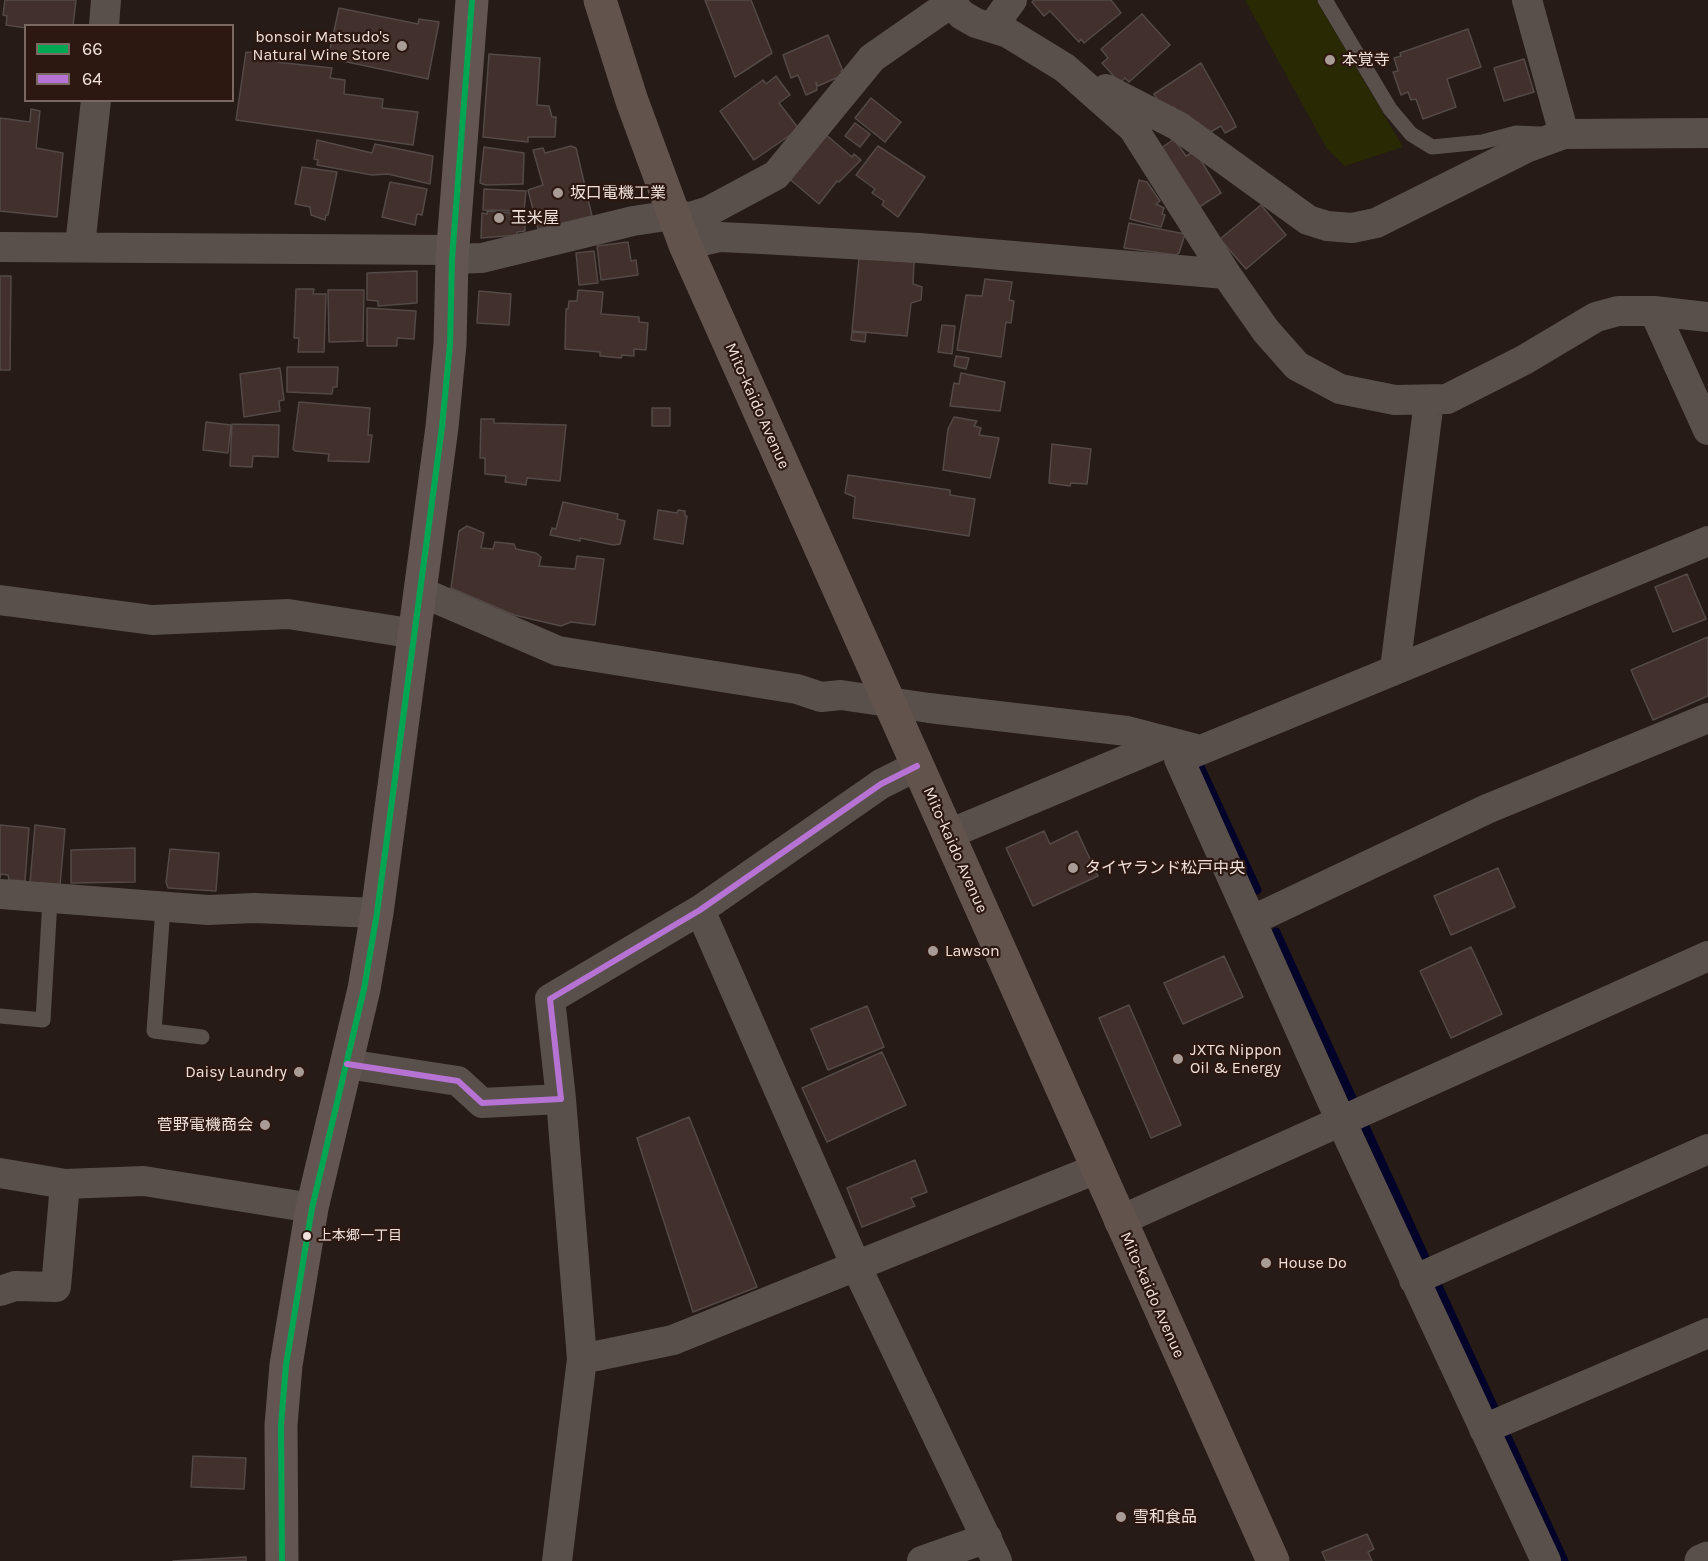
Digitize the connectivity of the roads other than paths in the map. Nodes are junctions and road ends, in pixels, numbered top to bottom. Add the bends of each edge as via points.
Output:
1 (106, 0) edge
2 (472, 0) edge
3 (600, 0) edge
4 (1012, 0) edge
5 (1324, 0) edge
6 (1527, 0) edge
7 (950, 2) edge
8 (104, 24) edge
9 (993, 26) junction
10 (1065, 68) junction
11 (96, 102) edge
12 (1708, 133) edge
13 (1564, 134) junction
14 (673, 215) junction
15 (685, 244) junction
16 (80, 246) junction
17 (0, 247) edge
18 (453, 255) junction
19 (1226, 274) junction
20 (1654, 311) junction
21 (1708, 317) edge
22 (1429, 401) junction
23 (1708, 430) edge
24 (1708, 541) edge
25 (421, 592) junction
26 (0, 600) edge
27 (416, 634) junction
28 (1395, 669) junction
29 (889, 702) junction
30 (1708, 718) edge
31 (1166, 742) junction
32 (1200, 750) junction
33 (917, 766) junction
34 (949, 834) junction
35 (0, 894) edge
36 (50, 900) junction
37 (163, 908) junction
38 (700, 910) junction
39 (377, 913) junction
40 (1253, 920) junction
41 (1708, 956) edge
42 (0, 1016) edge
43 (202, 1037) dead end
44 (347, 1064) junction
45 (561, 1099) junction
46 (1340, 1119) junction
47 (1708, 1149) edge
48 (1096, 1169) junction
49 (0, 1173) edge
50 (65, 1184) junction
51 (312, 1208) junction
52 (1119, 1221) junction
53 (856, 1266) junction
54 (1414, 1280) junction
55 (0, 1291) edge
56 (1708, 1333) edge
57 (582, 1359) junction
58 (1484, 1429) junction
59 (992, 1550) edge
60 (1708, 1558) edge
61 (282, 1561) edge
62 (557, 1561) edge
63 (922, 1561) edge
64 (1273, 1561) edge
65 (1546, 1561) edge
66 (1701, 1561) edge

1 - 8 street
2 - 18 main road
3 - 14 highway, Mito-kaido Avenue
4 - 9 street
5 - 13 lane via 1390,109 1411,134 1432,147 1482,142 1516,133
6 - 13 street
7 - 9 street via 976,23
7 - 14 street via 872,58 776,175 709,211 690,217
9 - 10 street
10 - 13 street via 1178,126 1308,220 1327,226 1352,228 1376,223 1526,148
10 - 19 street via 1133,128
11 - 16 street
12 - 13 street
14 - 15 highway, Mito-kaido Avenue
14 - 18 street via 482,258
15 - 19 street via 720,237 762,239
15 - 29 highway, Mito-kaido Avenue
16 - 17 street
16 - 18 street
18 - 25 main road via 450,344
19 - 22 street via 1253,314 1297,366 1319,380 1362,396
20 - 21 street
20 - 22 street via 1618,311 1596,317 1475,386 1447,399
20 - 23 street
22 - 28 street
24 - 28 street
25 - 27 main road
25 - 29 street via 558,651 797,689 820,697 841,695
26 - 27 street via 152,620 288,614
27 - 39 main road
28 - 32 street
29 - 31 street via 1127,731
29 - 33 highway, Mito-kaido Avenue
30 - 40 street via 1486,809
31 - 32 street
31 - 34 street
32 - 40 street via 1179,759
33 - 34 highway, Mito-kaido Avenue
33 - 38 street via 881,784
34 - 48 highway, Mito-kaido Avenue
35 - 36 street
36 - 37 street
36 - 42 lane via 43,1020
37 - 39 street
37 - 43 lane via 154,1031
38 - 45 street via 550,999
38 - 53 street
39 - 44 main road
40 - 46 street
41 - 46 street
44 - 45 street via 458,1082 482,1103
44 - 51 main road
45 - 57 street
46 - 52 street
46 - 54 street
47 - 54 street
48 - 52 highway, Mito-kaido Avenue
48 - 53 street
49 - 50 street
50 - 51 street via 144,1181
50 - 55 street via 56,1287 15,1286
51 - 61 main road via 286,1365
52 - 64 highway, Mito-kaido Avenue
53 - 57 street via 673,1340
53 - 59 street
54 - 58 street
56 - 58 street
57 - 62 street
58 - 65 street
59 - 63 street
60 - 66 street

